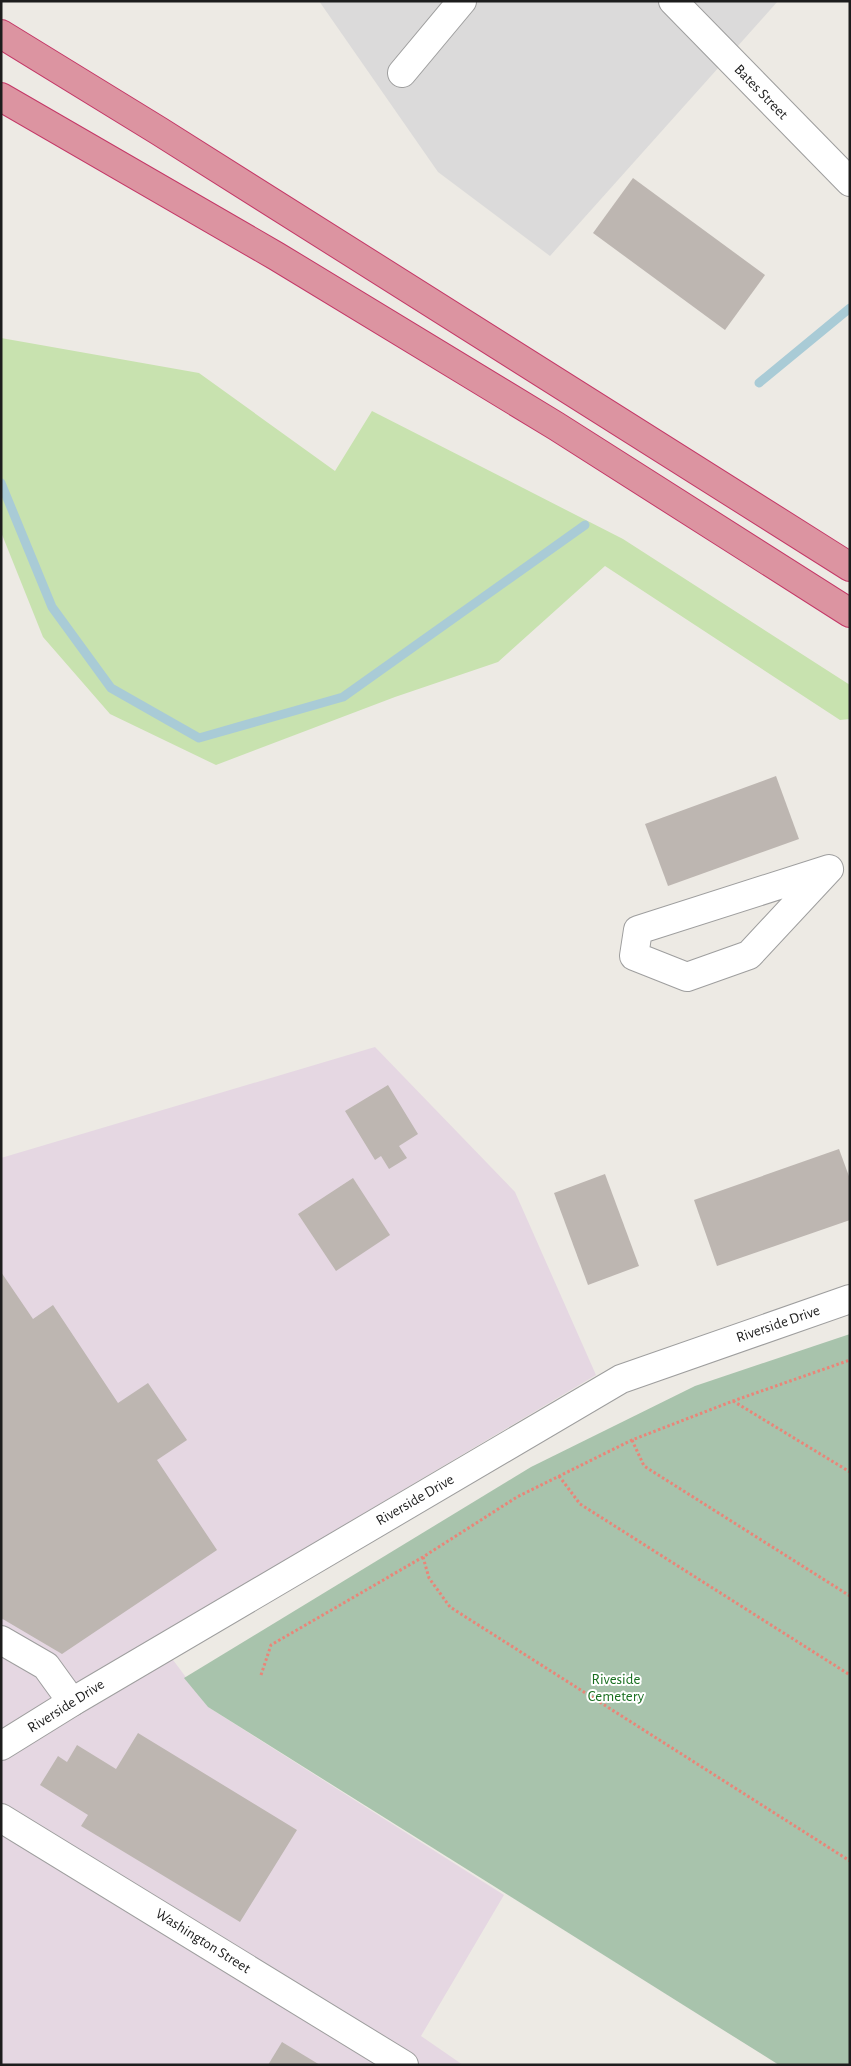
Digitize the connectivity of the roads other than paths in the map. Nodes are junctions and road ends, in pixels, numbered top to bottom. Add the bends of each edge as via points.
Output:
1 (462, 1) edge
2 (673, 1) edge
3 (1, 34) edge
4 (402, 73) dead end
5 (1, 97) edge
6 (850, 182) edge
7 (850, 567) edge
8 (850, 613) edge
9 (839, 864) edge
10 (850, 1298) edge
11 (1, 1640) edge
12 (72, 1702) junction
13 (1, 1746) edge
14 (1, 1818) edge
15 (404, 2065) edge

1 - 4 street
2 - 6 street, Bates Street
3 - 7 highway
5 - 8 highway via 276,256 556,426
9 - 9 street via 749,955 686,977 634,956 638,930
10 - 12 street, Riverside Drive via 621,1379
11 - 12 street via 46,1666
12 - 13 street, Riverside Drive
14 - 15 street, Washington Street

